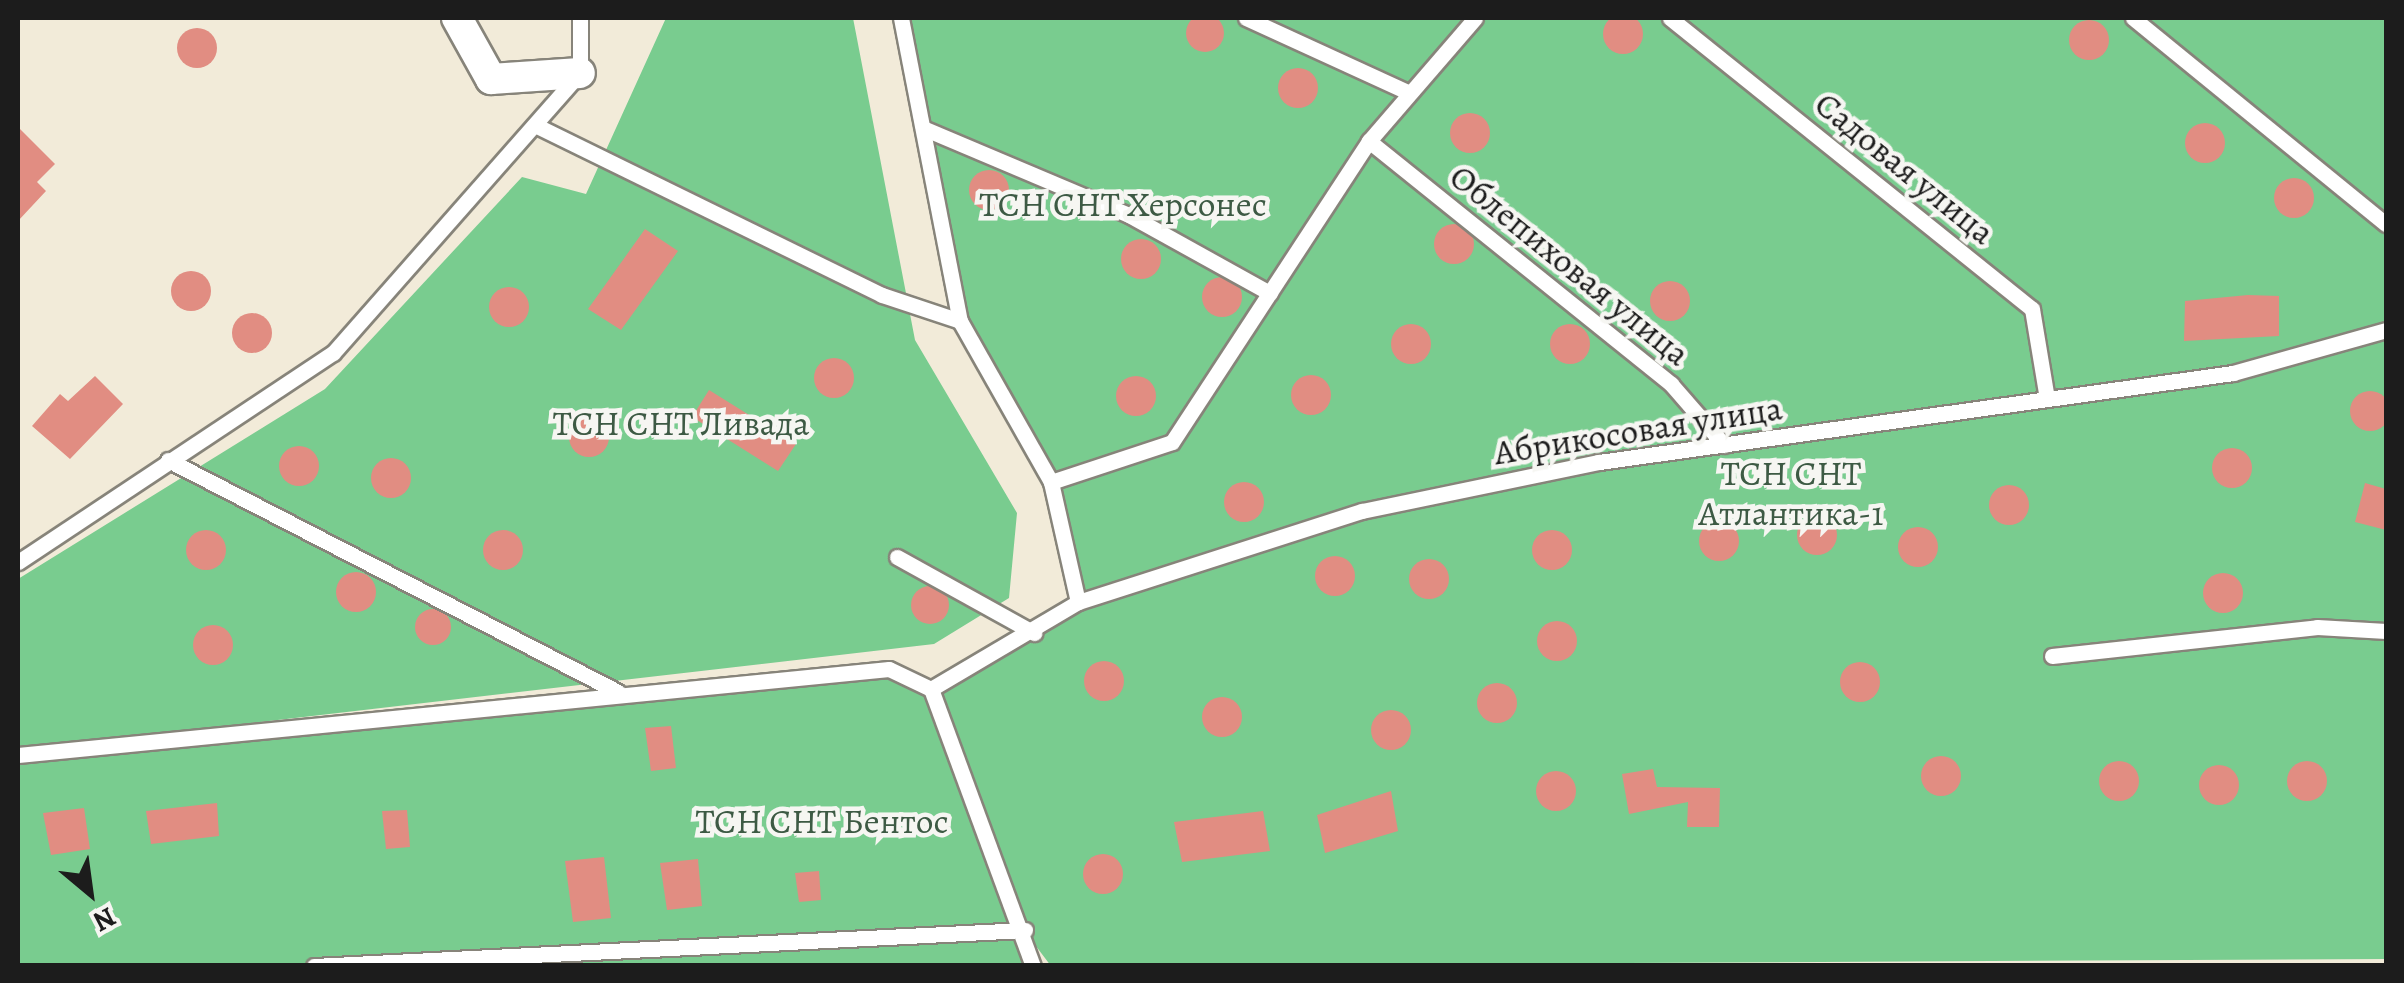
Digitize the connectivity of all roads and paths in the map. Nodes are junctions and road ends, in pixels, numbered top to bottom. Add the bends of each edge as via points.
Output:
1 (458, 18) edge
2 (580, 18) edge
3 (901, 18) edge
4 (1246, 18) edge
5 (1475, 18) edge
6 (1670, 18) edge
7 (2133, 18) edge
8 (580, 73) junction
9 (1408, 92) junction
10 (535, 125) junction
11 (923, 128) junction
12 (1369, 140) junction
13 (2386, 224) edge
14 (1270, 293) junction
15 (960, 321) junction
16 (2386, 330) edge
17 (2046, 398) junction
18 (1724, 445) junction
19 (168, 460) junction
20 (1051, 482) junction
21 (896, 557) dead end
22 (18, 562) edge
23 (1078, 602) junction
24 (2386, 631) edge
25 (1034, 633) junction
26 (2052, 656) dead end
27 (931, 690) junction
28 (618, 692) junction
29 (18, 756) edge
30 (1025, 930) junction
31 (314, 966) edge
32 (1033, 966) edge

1 - 8 street via 491,79
2 - 8 lane
3 - 11 lane
4 - 9 lane
5 - 9 lane
6 - 17 lane, Садовая улица via 2032,309
7 - 13 lane
8 - 10 lane
9 - 12 lane
10 - 15 lane via 882,295
10 - 19 lane via 333,354
11 - 14 lane via 1130,215
11 - 15 lane
12 - 14 lane
12 - 18 lane, Облепиховая улица via 1671,384
14 - 20 lane via 1172,442
15 - 20 lane
16 - 17 lane, Абрикосовая улица via 2234,374
17 - 18 lane, Абрикосовая улица
18 - 23 lane, Абрикосовая улица via 1362,511
19 - 22 lane
19 - 28 lane
20 - 23 lane
21 - 25 lane
23 - 25 lane, Абрикосовая улица
24 - 26 lane via 2317,628
25 - 27 lane, Абрикосовая улица
27 - 28 lane via 889,669
27 - 30 lane
28 - 29 lane
30 - 31 lane
30 - 32 lane

